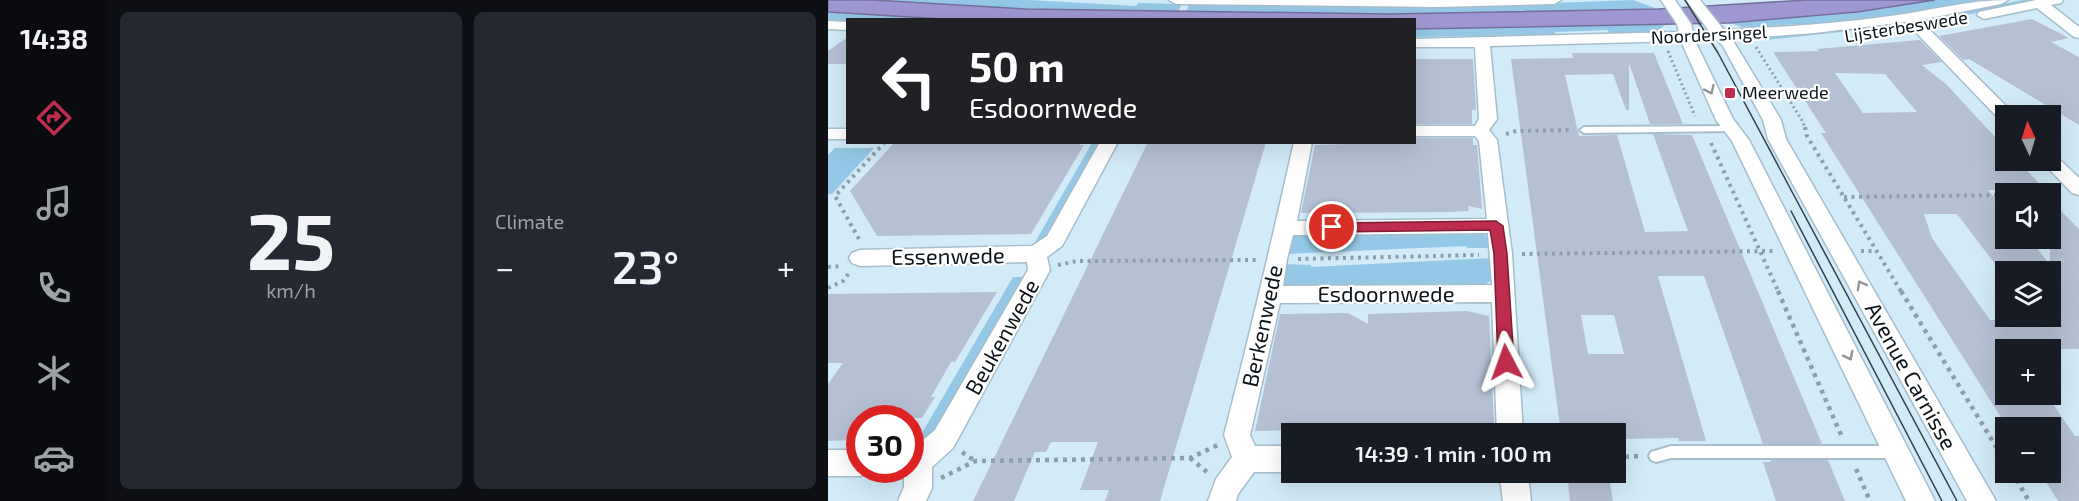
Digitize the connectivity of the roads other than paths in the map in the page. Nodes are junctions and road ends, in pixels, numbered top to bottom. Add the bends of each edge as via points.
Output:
1 (1176, 0) edge
2 (1187, 0) edge
3 (1554, 0) edge
4 (2001, 0) edge
5 (2056, 0) edge
6 (1438, 2) edge
7 (1696, 3) edge
8 (1670, 4) edge
9 (2041, 4) junction
10 (1915, 22) junction
11 (828, 25) edge
12 (846, 26) edge
13 (1725, 31) junction
14 (1679, 33) junction
15 (2079, 34) edge
16 (1791, 41) dead end
17 (1482, 42) junction
18 (1416, 43) edge
19 (1995, 105) edge
20 (1731, 129) junction
21 (1584, 130) road end
22 (1416, 131) edge
23 (828, 134) edge
24 (846, 134) edge
25 (1484, 135) junction
26 (1108, 144) edge
27 (1303, 144) edge
28 (2061, 171) edge
29 (2079, 189) edge
30 (1496, 226) junction
31 (1285, 228) junction
32 (1036, 254) junction
33 (860, 258) road end
34 (1502, 293) junction
35 (1271, 295) junction
36 (1509, 423) edge
37 (1242, 447) junction
38 (1898, 452) junction
39 (1281, 456) edge
40 (1656, 456) road end
41 (828, 463) edge
42 (846, 463) edge
43 (924, 466) edge
44 (1514, 483) edge
45 (1222, 501) edge
46 (1517, 501) edge
47 (1921, 501) edge
48 (1982, 501) edge

1 - 2 street
2 - 6 street
3 - 6 street
4 - 10 street, Noordersingel
5 - 9 street, Lijsterbeswede
7 - 13 street, Avenue Carnisse
8 - 14 street, Avenue Carnisse
9 - 10 street, Lijsterbeswede
9 - 15 street
10 - 13 street, Noordersingel
10 - 16 street, Lijsterbeswede
10 - 19 street
11 - 12 street
13 - 14 street, Noordersingel
48 -> 13 street, Avenue Carnisse via 1778,139
14 - 17 street, Noordersingel
14 -> 20 street, Avenue Carnisse
17 - 18 street, Noordersingel
17 - 25 street via 1488,119
20 - 21 lane
20 -> 38 street, Avenue Carnisse
22 - 25 street
23 - 24 street
25 - 30 street
26 - 32 street, Beukenwede via 1055,241
27 - 31 street, Berkenwede
28 - 29 street
30 - 31 street
30 - 34 street
31 - 35 street, Berkenwede
32 - 33 street, Essenwede
32 - 43 street, Beukenwede via 1039,270 944,440
34 - 35 street, Esdoornwede
34 - 36 street
35 - 37 street, Berkenwede
37 - 39 street
37 - 45 street, Berkenwede
38 - 40 lane via 1671,452
38 - 47 street, Avenue Carnisse
41 - 42 street
44 - 46 street

